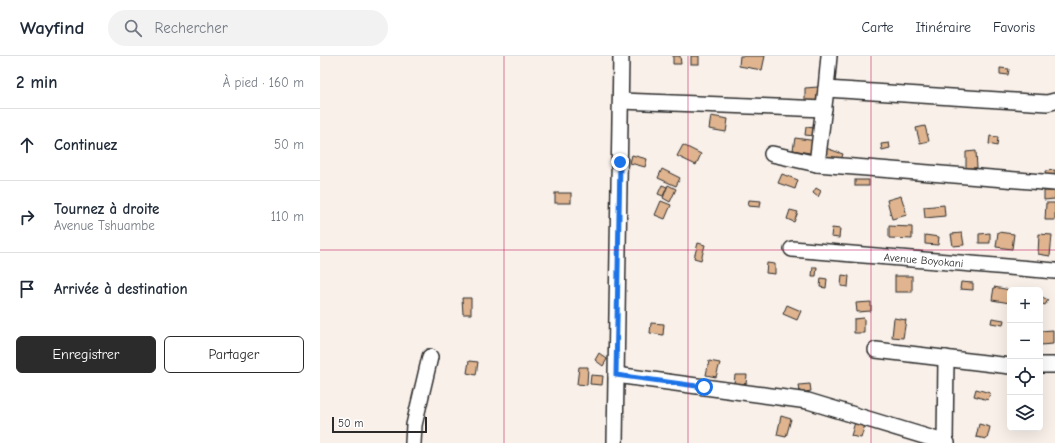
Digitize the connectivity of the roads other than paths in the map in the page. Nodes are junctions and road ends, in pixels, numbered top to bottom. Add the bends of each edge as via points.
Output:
1 (621, 56) edge
2 (828, 56) edge
3 (826, 89) junction
4 (620, 101) junction
5 (1055, 101) edge
6 (824, 110) junction
7 (772, 154) dead end
8 (817, 164) junction
9 (1055, 184) edge
10 (792, 249) dead end
11 (1055, 271) edge
12 (876, 350) dead end
13 (430, 357) dead end
14 (946, 358) junction
15 (1043, 365) edge
16 (1055, 365) edge
17 (1007, 366) edge
18 (616, 375) junction
19 (412, 443) edge
20 (615, 443) edge
21 (945, 443) edge

1 - 4 street
2 - 3 street
3 - 5 street via 1047,103
3 - 6 street
4 - 6 street
4 - 18 street
6 - 8 street
7 - 8 street
8 - 9 street
10 - 11 street, Avenue Boyokani
12 - 14 street
13 - 19 street
14 - 17 street
14 - 21 street
15 - 16 street
18 - 20 street
18 - 21 street via 808,401

